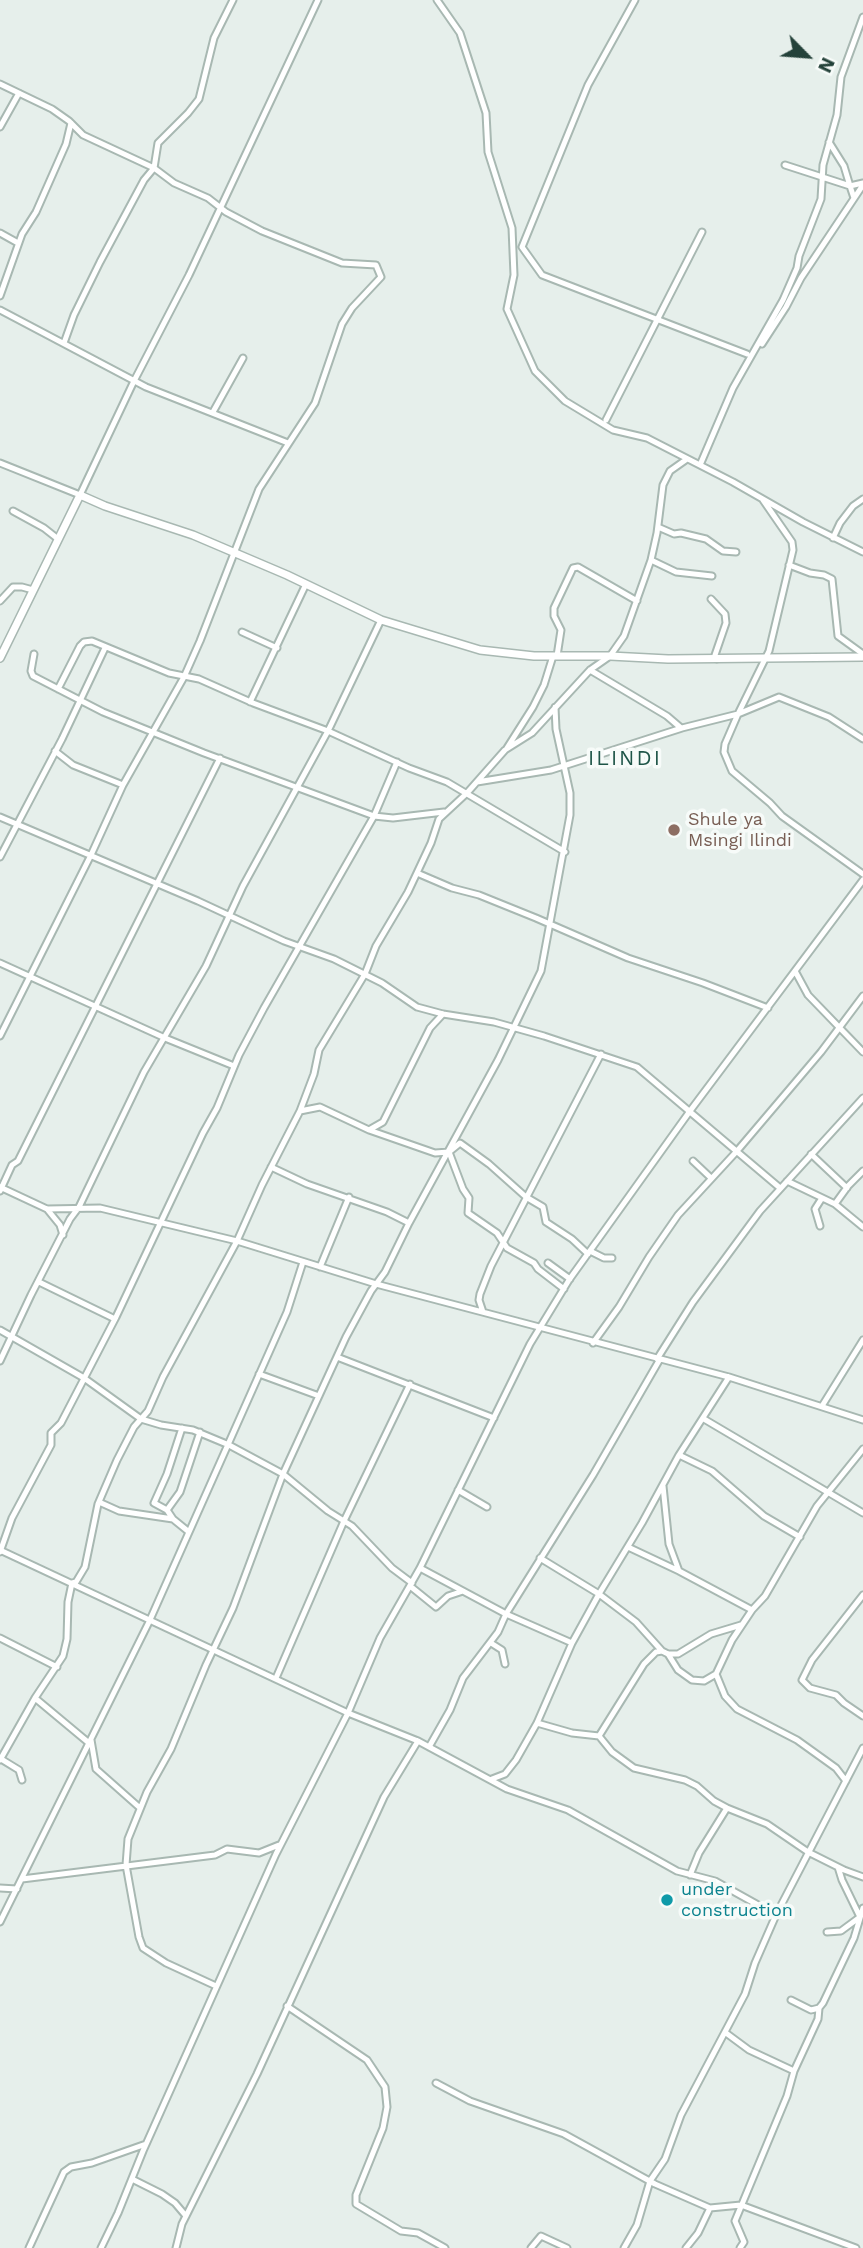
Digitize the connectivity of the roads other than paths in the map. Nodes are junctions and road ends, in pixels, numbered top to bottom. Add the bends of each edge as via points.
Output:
1 (233, 0) edge
2 (318, 0) edge
3 (437, 0) edge
4 (635, 0) edge
5 (863, 17) edge
6 (0, 84) edge
7 (19, 93) junction
8 (71, 123) junction
9 (0, 127) edge
10 (829, 141) junction
11 (785, 165) dead end
12 (154, 168) junction
13 (821, 178) junction
14 (863, 184) edge
15 (850, 186) junction
16 (854, 198) junction
17 (220, 207) junction
18 (702, 232) dead end
19 (0, 233) edge
20 (19, 243) junction
21 (0, 296) edge
22 (0, 310) edge
23 (657, 320) junction
24 (64, 343) junction
25 (747, 354) dead end
26 (243, 358) dead end
27 (750, 361) junction
28 (134, 381) junction
29 (213, 412) junction
30 (606, 420) dead end
31 (288, 443) junction
32 (687, 459) junction
33 (0, 463) edge
34 (700, 465) junction
35 (80, 495) junction
36 (760, 496) junction
37 (863, 499) edge
38 (13, 511) dead end
39 (658, 527) junction
40 (833, 538) junction
41 (58, 539) junction
42 (736, 552) dead end
43 (863, 552) edge
44 (235, 554) junction
45 (651, 560) junction
46 (789, 565) junction
47 (712, 576) dead end
48 (306, 584) junction
49 (33, 590) junction
50 (711, 598) dead end
51 (0, 601) edge
52 (637, 601) junction
53 (381, 620) junction
54 (242, 632) dead end
55 (105, 648) junction
56 (277, 648) junction
57 (34, 654) dead end
58 (863, 655) edge
59 (555, 656) junction
60 (610, 656) junction
61 (0, 658) edge
62 (765, 658) junction
63 (717, 659) junction
64 (590, 670) junction
65 (184, 677) junction
66 (58, 689) junction
67 (80, 701) junction
68 (250, 702) junction
69 (555, 707) junction
70 (738, 714) junction
71 (681, 728) junction
72 (328, 731) junction
73 (153, 732) junction
74 (863, 739) edge
75 (505, 750) junction
76 (55, 751) junction
77 (220, 758) junction
78 (397, 762) junction
79 (565, 766) junction
80 (477, 782) junction
81 (123, 785) junction
82 (296, 789) junction
83 (467, 793) junction
84 (444, 813) junction
85 (374, 816) junction
86 (0, 817) edge
87 (17, 824) junction
88 (565, 852) junction
89 (91, 855) junction
90 (0, 858) edge
91 (417, 873) junction
92 (863, 874) edge
93 (863, 880) edge
94 (157, 885) junction
95 (229, 915) junction
96 (550, 924) junction
97 (300, 945) junction
98 (0, 963) edge
99 (795, 971) junction
100 (365, 974) junction
101 (30, 976) junction
102 (863, 996) edge
103 (96, 1007) junction
104 (768, 1008) junction
105 (443, 1014) junction
106 (839, 1026) junction
107 (513, 1028) junction
108 (0, 1036) edge
109 (165, 1038) junction
110 (863, 1052) edge
111 (601, 1054) junction
112 (234, 1066) junction
113 (863, 1098) edge
114 (300, 1111) junction
115 (690, 1111) junction
116 (369, 1130) junction
117 (737, 1151) junction
118 (449, 1152) junction
119 (811, 1154) junction
120 (693, 1161) dead end
121 (271, 1167) junction
122 (863, 1171) edge
123 (712, 1178) junction
124 (787, 1181) junction
125 (780, 1188) junction
126 (846, 1188) junction
127 (1, 1189) edge
128 (526, 1196) junction
129 (349, 1197) junction
130 (822, 1198) junction
131 (835, 1204) junction
132 (79, 1207) junction
133 (47, 1209) junction
134 (162, 1223) junction
135 (409, 1223) junction
136 (820, 1226) dead end
137 (863, 1227) edge
138 (63, 1235) junction
139 (237, 1241) junction
140 (502, 1242) junction
141 (589, 1253) junction
142 (612, 1258) dead end
143 (303, 1262) junction
144 (548, 1263) dead end
145 (320, 1267) junction
146 (570, 1279) junction
147 (39, 1282) junction
148 (376, 1284) junction
149 (564, 1289) junction
150 (483, 1313) junction
151 (115, 1319) junction
152 (540, 1328) junction
153 (0, 1330) edge
154 (12, 1335) junction
155 (863, 1340) edge
156 (593, 1343) junction
157 (337, 1357) junction
158 (659, 1359) junction
159 (0, 1361) edge
160 (259, 1374) junction
161 (729, 1377) junction
162 (84, 1378) junction
163 (410, 1384) junction
164 (319, 1396) junction
165 (822, 1406) junction
166 (494, 1418) junction
167 (141, 1419) junction
168 (704, 1419) junction
169 (863, 1420) edge
170 (181, 1428) junction
171 (200, 1432) junction
172 (229, 1445) junction
173 (863, 1449) edge
174 (679, 1455) junction
175 (283, 1474) junction
176 (663, 1483) junction
177 (458, 1490) junction
178 (829, 1493) junction
179 (99, 1502) junction
180 (487, 1507) dead end
181 (167, 1510) junction
182 (863, 1513) edge
183 (173, 1519) junction
184 (344, 1521) junction
185 (189, 1532) junction
186 (800, 1537) junction
187 (628, 1547) junction
188 (0, 1551) edge
189 (540, 1558) junction
190 (420, 1567) junction
191 (679, 1571) junction
192 (72, 1583) junction
193 (411, 1584) junction
194 (463, 1591) junction
195 (599, 1594) junction
196 (863, 1595) edge
197 (752, 1610) junction
198 (506, 1614) junction
199 (149, 1622) junction
200 (742, 1625) junction
201 (0, 1639) edge
202 (491, 1643) junction
203 (572, 1643) junction
204 (214, 1651) junction
205 (665, 1653) junction
206 (505, 1664) dead end
207 (57, 1667) junction
208 (716, 1674) junction
209 (276, 1678) junction
210 (35, 1698) junction
211 (348, 1713) junction
212 (863, 1716) edge
213 (537, 1723) junction
214 (599, 1736) junction
215 (90, 1741) junction
216 (418, 1741) junction
217 (429, 1746) junction
218 (863, 1748) edge
219 (0, 1760) edge
220 (492, 1779) junction
221 (22, 1780) dead end
222 (846, 1780) junction
223 (140, 1808) junction
224 (727, 1808) junction
225 (280, 1844) junction
226 (808, 1852) junction
227 (126, 1865) junction
228 (838, 1867) junction
229 (690, 1875) junction
230 (863, 1877) edge
231 (22, 1879) junction
232 (0, 1888) edge
233 (17, 1889) junction
234 (863, 1908) edge
235 (776, 1915) junction
236 (860, 1917) junction
237 (0, 1922) edge
238 (827, 1932) dead end
239 (216, 1986) junction
240 (791, 2000) dead end
241 (288, 2006) junction
242 (819, 2008) junction
243 (726, 2033) junction
244 (794, 2071) junction
245 (436, 2083) dead end
246 (146, 2144) junction
247 (132, 2179) junction
248 (650, 2181) junction
249 (741, 2205) junction
250 (710, 2208) junction
251 (186, 2216) junction
252 (29, 2248) edge
253 (100, 2248) edge
254 (176, 2248) edge
255 (445, 2248) edge
256 (531, 2248) edge
257 (567, 2248) edge
258 (624, 2248) edge
259 (687, 2248) edge
260 (740, 2248) edge
261 (856, 2248) edge

1 - 12 street via 214,38 202,93 158,143
2 - 17 street
3 - 32 street via 460,33 486,113 488,152 512,228 514,275 507,309 531,365 565,401 603,424
4 - 23 street via 588,85 522,247 542,275
5 - 10 street via 844,65
6 - 7 street
7 - 8 street
7 - 9 street
8 - 12 street via 83,135
8 - 20 street via 66,144
10 - 13 street
10 - 15 street
11 - 13 street
12 - 17 street
12 - 24 street via 100,261
13 - 15 street
13 - 27 street via 821,199 797,268
14 - 15 street
14 - 16 street
15 - 16 street
16 - 27 street
17 - 28 street
17 - 31 street via 297,247 342,263 376,265 381,272 342,324 317,397
18 - 23 street
19 - 20 street
20 - 21 street
22 - 24 street
23 - 25 street
23 - 30 street
24 - 28 street
26 - 29 street
27 - 34 street via 733,388
28 - 29 street
28 - 35 street
29 - 31 street
31 - 44 street via 259,489
32 - 34 street
32 - 39 street via 665,479
33 - 35 street
34 - 36 street
35 - 41 street
35 - 44 street via 175,527
36 - 40 street
36 - 46 street via 792,542
37 - 40 street via 853,506
38 - 41 street
39 - 42 street
39 - 45 street
40 - 43 street
41 - 49 street
44 - 48 street
44 - 65 street
45 - 47 street via 676,572
45 - 52 street
46 - 58 street via 832,579 838,636
46 - 62 street
48 - 53 street
48 - 56 street
49 - 51 street via 13,587
49 - 61 street
50 - 63 street via 726,614
52 - 59 street via 573,568 554,607 561,630
52 - 60 street via 626,632
53 - 59 street via 480,650
53 - 72 street
54 - 56 street
55 - 65 street
55 - 66 street via 84,642
55 - 67 street
56 - 68 street
57 - 66 street via 32,676
58 - 62 street
59 - 60 street
59 - 75 street via 538,696
60 - 63 street
60 - 64 street
62 - 63 street
62 - 70 street
64 - 69 street
64 - 71 street
65 - 68 street
65 - 73 street
66 - 67 street
67 - 73 street
67 - 76 street
68 - 72 street
69 - 75 street via 533,733
69 - 79 street
70 - 71 street
70 - 74 street via 782,697 829,717
70 - 92 street via 724,749 732,771 791,824
71 - 79 street
72 - 78 street
72 - 82 street
73 - 77 street
73 - 81 street
75 - 80 street
76 - 81 street via 73,765
76 - 87 street
77 - 82 street
77 - 94 street
78 - 83 street
78 - 85 street
79 - 80 street
79 - 88 street via 570,793
80 - 83 street
81 - 89 street
82 - 85 street
82 - 95 street
83 - 84 street
83 - 88 street
84 - 85 street
84 - 91 street
85 - 97 street
86 - 87 street
87 - 89 street
87 - 90 street
88 - 96 street
89 - 94 street
89 - 101 street
91 - 96 street
91 - 100 street
93 - 99 street
94 - 95 street
94 - 103 street
95 - 97 street
95 - 109 street
96 - 104 street via 628,958
96 - 107 street via 543,966
97 - 100 street
97 - 112 street
98 - 101 street
99 - 104 street
99 - 106 street via 808,995
100 - 105 street via 411,1004
100 - 114 street via 319,1050
101 - 103 street
101 - 108 street
102 - 106 street
103 - 109 street
103 - 127 street
104 - 115 street
105 - 107 street
105 - 116 street via 430,1028 383,1122
106 - 110 street
106 - 117 street
107 - 111 street
107 - 118 street
109 - 112 street
109 - 132 street
111 - 115 street via 637,1067
111 - 128 street
112 - 134 street
113 - 119 street
114 - 116 street via 320,1107
114 - 121 street
115 - 117 street
115 - 141 street
116 - 118 street via 435,1153
117 - 123 street
117 - 125 street
118 - 128 street via 460,1143
118 - 135 street
118 - 140 street via 469,1198 468,1213 497,1233
119 - 124 street
119 - 126 street
120 - 123 street
121 - 129 street
121 - 139 street
122 - 126 street
123 - 156 street via 663,1237
124 - 125 street
124 - 130 street
125 - 158 street via 701,1291
126 - 131 street
127 - 133 street
128 - 140 street
128 - 141 street via 543,1207 550,1226
129 - 135 street
129 - 145 street
130 - 131 street
130 - 136 street via 815,1209
131 - 137 street
132 - 133 street
132 - 134 street
132 - 138 street
133 - 138 street
134 - 139 street
134 - 151 street
135 - 148 street
138 - 147 street
139 - 143 street
139 - 167 street
140 - 149 street
140 - 150 street via 480,1294
141 - 142 street
141 - 146 street
143 - 145 street
143 - 160 street via 295,1293
144 - 146 street
145 - 148 street
146 - 149 street
147 - 151 street
147 - 154 street
148 - 150 street
148 - 157 street
149 - 152 street
150 - 152 street
151 - 162 street
152 - 156 street
152 - 166 street
153 - 154 street
154 - 159 street
154 - 162 street
155 - 165 street
156 - 158 street
157 - 163 street
157 - 164 street
158 - 161 street
158 - 189 street
160 - 164 street
160 - 172 street
161 - 165 street
161 - 168 street
162 - 167 street
162 - 188 street via 51,1433 51,1445
163 - 166 street
163 - 184 street
164 - 175 street
165 - 169 street
166 - 177 street
167 - 170 street
167 - 179 street
168 - 174 street
168 - 178 street
170 - 171 street
170 - 181 street via 154,1503
171 - 172 street
171 - 181 street via 180,1492
172 - 175 street
172 - 185 street
173 - 178 street
174 - 176 street
174 - 186 street via 712,1471 764,1516
175 - 184 street
175 - 204 street via 246,1580
176 - 187 street
176 - 191 street via 669,1544
177 - 180 street
177 - 190 street
178 - 182 street
178 - 186 street
179 - 183 street via 119,1511
179 - 192 street via 85,1567
181 - 183 street
183 - 185 street
184 - 193 street
184 - 209 street
185 - 199 street
186 - 197 street
187 - 191 street
187 - 195 street
188 - 192 street
189 - 195 street
189 - 198 street
190 - 193 street
190 - 194 street
191 - 197 street
192 - 199 street
192 - 207 street via 65,1650
193 - 194 street via 436,1607 451,1594
193 - 211 street via 380,1638
194 - 198 street
195 - 203 street
195 - 205 street via 636,1622
196 - 212 street via 812,1660 802,1680 810,1688 836,1695
197 - 200 street
198 - 202 street
198 - 203 street
199 - 204 street
199 - 215 street
200 - 205 street via 710,1634 678,1654
200 - 208 street
201 - 207 street
202 - 206 street via 502,1650
202 - 217 street via 463,1678
203 - 213 street
204 - 209 street
204 - 223 street
205 - 208 street via 692,1680 704,1681
205 - 214 street via 656,1652 643,1664
207 - 210 street
208 - 222 street via 725,1696 737,1709 797,1740
209 - 211 street
210 - 215 street
210 - 219 street
211 - 216 street
211 - 225 street
213 - 214 street
213 - 220 street via 505,1774
214 - 224 street via 634,1769 685,1780
215 - 223 street via 96,1769
215 - 231 street
216 - 217 street
216 - 241 street via 384,1797
217 - 220 street
218 - 222 street
219 - 221 street via 19,1770
220 - 229 street via 507,1789 568,1810
222 - 226 street
223 - 227 street via 128,1839
224 - 226 street via 767,1824
224 - 229 street
225 - 227 street via 259,1853 227,1849 215,1855
225 - 239 street
226 - 228 street
226 - 235 street
227 - 231 street
227 - 239 street via 143,1948
228 - 230 street
228 - 236 street
229 - 235 street via 715,1881
231 - 233 street
232 - 233 street
233 - 237 street
234 - 236 street
235 - 243 street
236 - 238 street via 841,1931
236 - 242 street
239 - 246 street
240 - 242 street via 811,2010
241 - 251 street
241 - 255 street via 367,2060 386,2087 383,2128 356,2204 401,2231 418,2233
242 - 244 street
243 - 244 street via 749,2050
243 - 248 street
244 - 249 street
245 - 248 street via 470,2101 564,2134
246 - 247 street
246 - 252 street via 64,2172
247 - 251 street via 162,2194
247 - 253 street
248 - 250 street
248 - 258 street
249 - 250 street
249 - 260 street via 736,2221 744,2242
249 - 261 street
250 - 259 street
251 - 254 street
256 - 257 street via 541,2236

